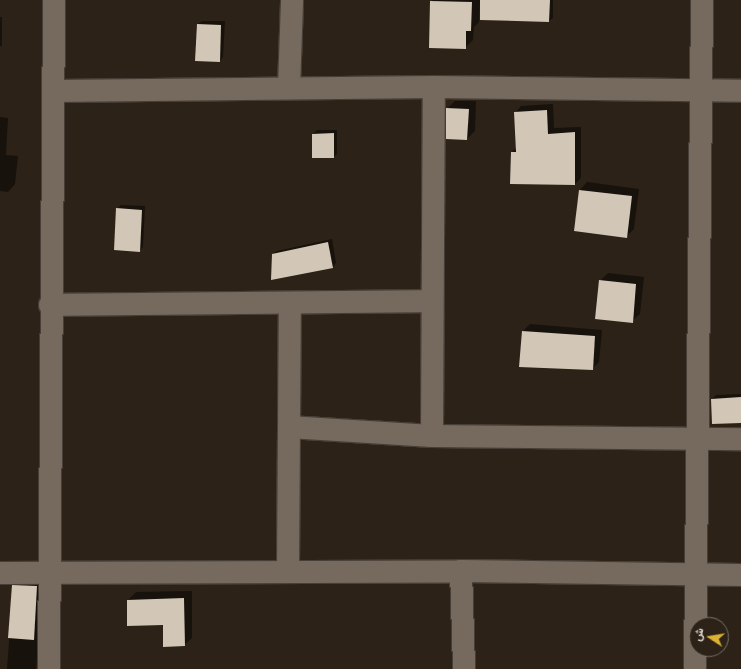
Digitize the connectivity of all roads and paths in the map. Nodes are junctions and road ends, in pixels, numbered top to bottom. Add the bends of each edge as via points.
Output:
1 (54, 0) edge
2 (292, 0) edge
3 (702, 0) edge
4 (434, 86) junction
5 (289, 88) junction
6 (55, 91) junction
7 (702, 91) junction
8 (741, 91) edge
9 (432, 302) junction
10 (290, 303) junction
11 (50, 305) junction
12 (289, 427) junction
13 (432, 436) junction
14 (696, 439) junction
15 (741, 439) edge
16 (461, 571) junction
17 (288, 572) junction
18 (0, 573) edge
19 (49, 574) junction
20 (695, 574) junction
21 (741, 575) edge
22 (49, 669) edge
23 (464, 669) edge
24 (695, 669) edge

1 - 6 street
2 - 5 street
3 - 7 street
4 - 5 street
4 - 7 street
4 - 9 street
5 - 6 street
6 - 11 street
7 - 8 street
7 - 14 street
9 - 10 street
9 - 13 street
10 - 11 street
10 - 12 street
11 - 19 street
12 - 13 street
12 - 17 street
13 - 14 street
14 - 15 street
14 - 20 street
16 - 17 street
16 - 20 street
16 - 23 street
17 - 19 street
18 - 19 street
19 - 22 street
20 - 21 street
20 - 24 street

